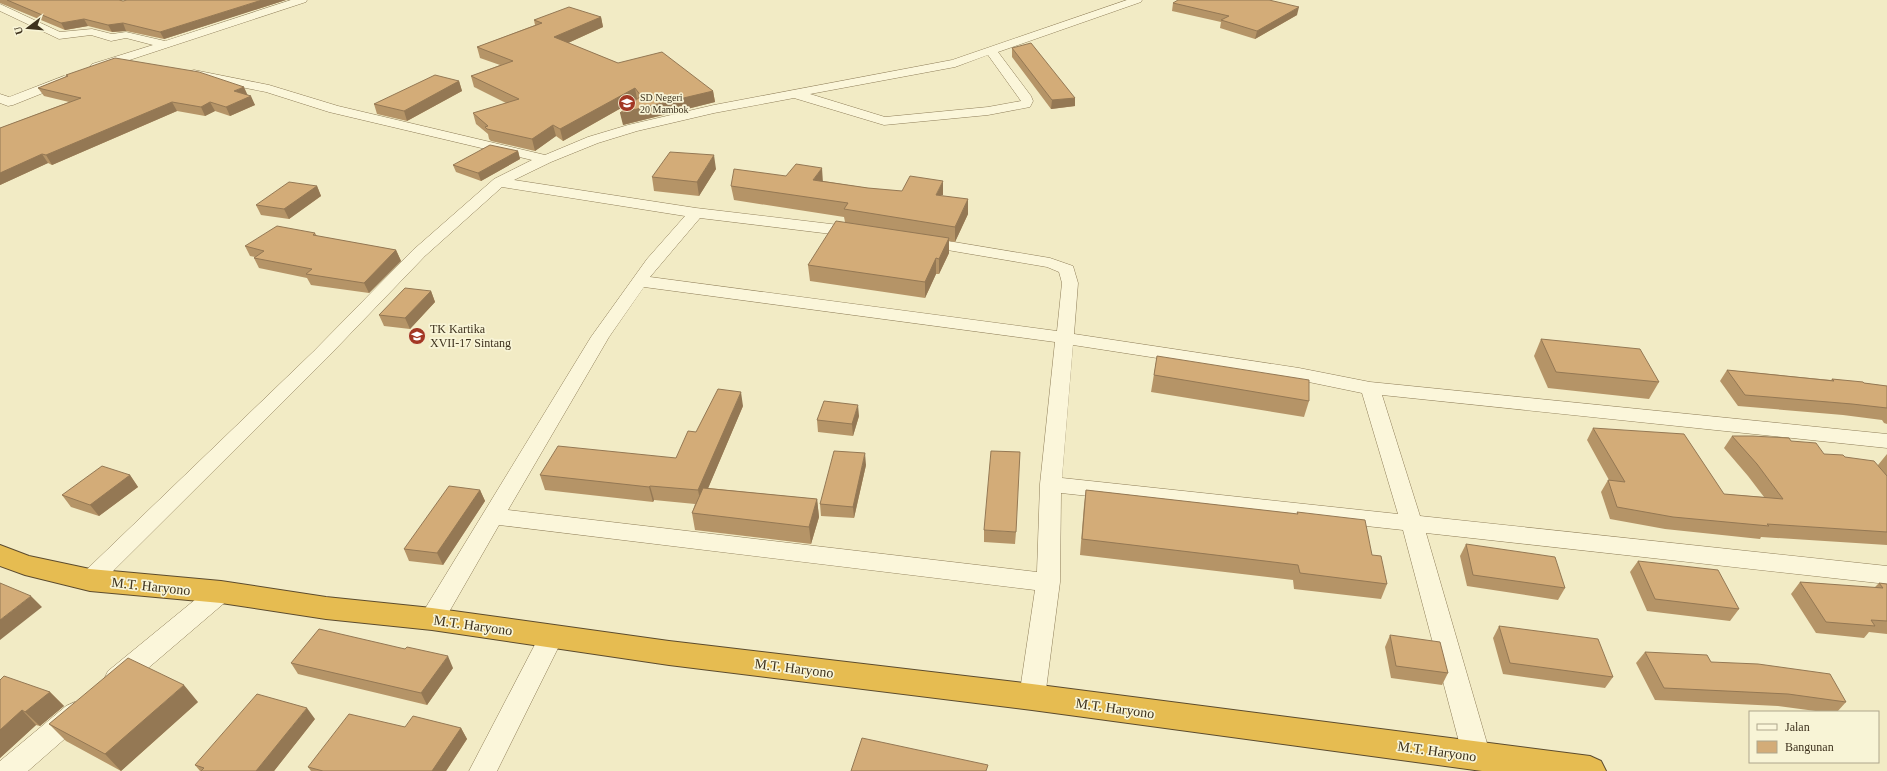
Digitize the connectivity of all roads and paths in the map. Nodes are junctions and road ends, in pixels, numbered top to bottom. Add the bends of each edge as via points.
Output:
1 (302, 0) edge
2 (1137, 0) edge
3 (0, 7) edge
4 (164, 44) junction
5 (991, 51) junction
6 (116, 60) junction
7 (146, 66) edge
8 (87, 71) edge
9 (184, 72) edge
10 (72, 76) edge
11 (792, 94) junction
12 (3, 102) edge
13 (546, 159) junction
14 (499, 182) junction
15 (696, 213) junction
16 (870, 235) edge
17 (908, 240) edge
18 (639, 281) junction
19 (1065, 338) junction
20 (1370, 388) junction
21 (1887, 441) edge
22 (1051, 484) junction
23 (493, 516) junction
24 (1412, 524) junction
25 (0, 555) edge
26 (1887, 575) edge
27 (90, 580) junction
28 (1048, 582) junction
29 (220, 592) junction
30 (432, 619) junction
31 (552, 636) junction
32 (1032, 697) junction
33 (1477, 757) junction
34 (8, 771) edge
35 (483, 771) edge
36 (1590, 771) edge

1 - 4 street
2 - 5 street
3 - 4 street via 59,36 92,32 110,38 126,35
4 - 6 street
5 - 11 street via 955,62
5 - 11 street via 1025,96 1025,104 884,121
6 - 7 street
6 - 8 street
9 - 13 street via 269,89 334,109
10 - 12 street
11 - 13 street via 633,128 592,140
13 - 14 street
14 - 15 street
14 - 27 street via 419,253 320,355
15 - 16 street
15 - 18 street
17 - 19 street via 1062,266 1067,269 1070,283
18 - 19 street
18 - 23 street via 600,337
19 - 20 street via 1299,374
19 - 22 street
20 - 21 street
20 - 24 street
22 - 24 street
22 - 28 street
23 - 28 street
23 - 30 street
24 - 26 street
24 - 33 street
25 - 27 highway, M.T. Haryono via 25,565
27 - 29 highway, M.T. Haryono
28 - 32 street
29 - 30 highway, M.T. Haryono via 326,608
29 - 34 street
30 - 31 highway, M.T. Haryono
31 - 32 highway, M.T. Haryono via 677,654
31 - 35 street
32 - 33 highway, M.T. Haryono
33 - 36 highway, M.T. Haryono

